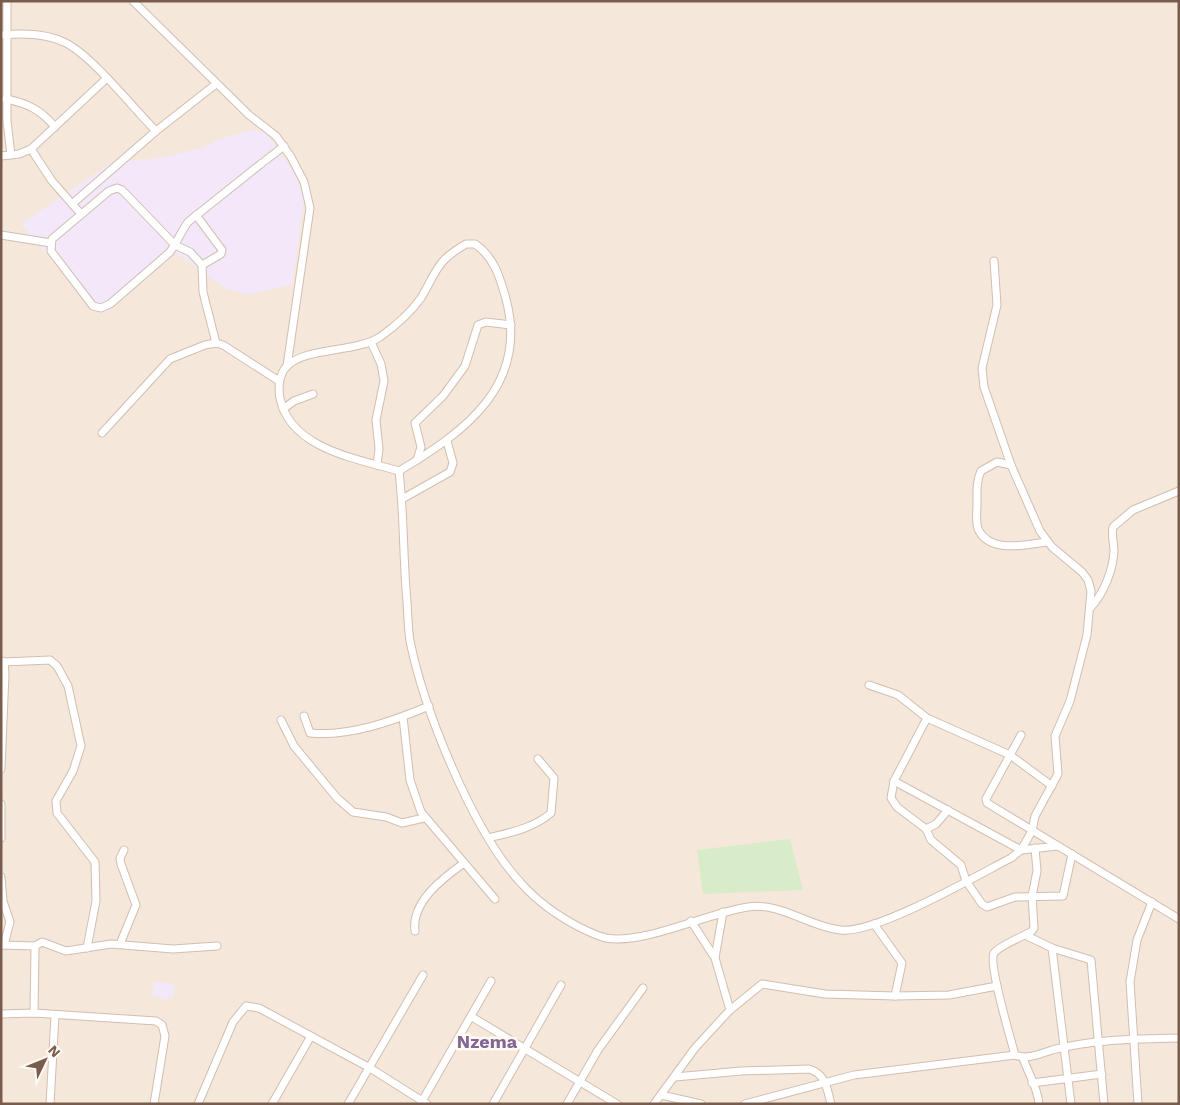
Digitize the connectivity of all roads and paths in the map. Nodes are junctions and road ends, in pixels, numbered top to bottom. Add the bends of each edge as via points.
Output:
1 (7, 1) edge
2 (133, 1) edge
3 (4, 35) edge
4 (106, 79) junction
5 (216, 84) junction
6 (6, 98) junction
7 (55, 127) junction
8 (156, 131) junction
9 (284, 146) junction
10 (31, 149) junction
11 (11, 155) junction
12 (1, 156) edge
13 (72, 204) junction
14 (81, 214) junction
15 (196, 215) junction
16 (1, 235) edge
17 (51, 243) junction
18 (175, 245) junction
19 (994, 261) dead end
20 (202, 265) junction
21 (512, 325) junction
22 (371, 342) junction
23 (216, 343) junction
24 (287, 366) junction
25 (279, 381) junction
26 (313, 394) dead end
27 (283, 409) junction
28 (102, 433) dead end
29 (447, 441) junction
30 (417, 460) junction
31 (377, 465) junction
32 (1011, 465) junction
33 (400, 471) junction
34 (1179, 491) edge
35 (402, 499) junction
36 (1047, 542) junction
37 (1091, 606) junction
38 (3, 662) edge
39 (869, 685) dead end
40 (429, 706) junction
41 (304, 716) dead end
42 (403, 717) junction
43 (926, 718) junction
44 (281, 720) dead end
45 (1021, 735) dead end
46 (1010, 755) junction
47 (538, 759) dead end
48 (1, 769) edge
49 (894, 781) junction
50 (1052, 786) junction
51 (1, 804) edge
52 (948, 810) junction
53 (424, 818) junction
54 (926, 829) junction
55 (1032, 831) junction
56 (1, 838) edge
57 (488, 838) junction
58 (1059, 846) junction
59 (1035, 848) junction
60 (124, 850) dead end
61 (1021, 850) junction
62 (1072, 854) junction
63 (464, 863) junction
64 (1, 877) edge
65 (966, 881) junction
66 (1032, 896) junction
67 (495, 899) dead end
68 (1152, 902) junction
69 (723, 912) junction
70 (1179, 919) edge
71 (691, 922) junction
72 (874, 924) junction
73 (415, 931) dead end
74 (1025, 935) junction
75 (120, 944) junction
76 (3, 945) edge
77 (35, 946) junction
78 (217, 946) dead end
79 (87, 948) junction
80 (1052, 948) junction
81 (715, 958) junction
82 (423, 975) dead end
83 (491, 981) dead end
84 (561, 985) dead end
85 (996, 986) junction
86 (643, 988) dead end
87 (895, 996) junction
88 (730, 1010) junction
89 (34, 1013) junction
90 (1, 1014) edge
91 (55, 1016) junction
92 (472, 1017) junction
93 (311, 1036) junction
94 (1179, 1038) edge
95 (1133, 1039) junction
96 (1099, 1042) junction
97 (1065, 1047) junction
98 (525, 1050) junction
99 (1015, 1055) junction
100 (1022, 1058) junction
101 (370, 1068) junction
102 (1102, 1074) junction
103 (675, 1077) junction
104 (1069, 1077) junction
105 (826, 1082) junction
106 (579, 1083) junction
107 (1032, 1083) junction
108 (661, 1095) junction
109 (424, 1103) edge
110 (50, 1104) edge
111 (154, 1104) edge
112 (198, 1104) edge
113 (272, 1104) edge
114 (348, 1104) edge
115 (493, 1104) edge
116 (567, 1104) edge
117 (617, 1104) edge
118 (654, 1104) edge
119 (701, 1104) edge
120 (745, 1104) edge
121 (830, 1104) edge
122 (1039, 1104) edge
123 (1071, 1104) edge
124 (1104, 1104) edge
125 (1138, 1104) edge

1 - 3 street
2 - 5 street
3 - 4 street via 46,37 66,43
3 - 6 street
4 - 7 street
4 - 8 street
5 - 8 street
5 - 9 street
6 - 7 street via 42,112
6 - 11 street
7 - 10 street
8 - 13 street
9 - 15 street
9 - 24 street via 304,182 310,208
10 - 11 street
10 - 13 street
11 - 12 street
13 - 14 street
14 - 17 street via 59,231
14 - 18 street via 117,188 133,200
15 - 18 street via 180,233
15 - 20 street via 222,250 221,254
16 - 17 street
17 - 18 street via 51,251 83,294 93,306 102,308
18 - 20 street via 190,252
19 - 32 street via 998,304 982,368 984,387
20 - 23 street via 203,292
21 - 22 street via 501,279 492,259 475,244 466,244 451,252 437,266 420,298 398,323
21 - 29 street via 508,359 501,380 478,414
21 - 30 street via 486,322 478,325 465,366 443,396 415,423 421,447
22 - 24 street via 304,358
22 - 31 street via 381,364 384,381 376,420
23 - 25 street
23 - 28 street via 170,359
24 - 25 street
25 - 27 street
26 - 27 street
27 - 31 street via 310,441 336,453
29 - 30 street
29 - 35 street via 453,463 450,472
30 - 33 street
31 - 33 street
32 - 36 street
32 - 36 street via 997,462 981,471 978,481 979,532 996,544 1018,546
33 - 35 street
34 - 37 street via 1132,510 1113,527 1114,551 1107,581
35 - 40 street via 410,640
36 - 37 street via 1076,565 1088,580
37 - 50 street via 1073,689 1055,736 1059,768
38 - 48 street via 5,706
38 - 79 street via 50,660 68,686 81,746 73,770 56,801 57,813 95,862 96,901
39 - 43 street via 898,695
40 - 42 street
40 - 57 street via 468,801
41 - 42 street via 310,733 320,734 340,733
42 - 53 street via 410,780
43 - 46 street
43 - 49 street
44 - 53 street via 294,746 337,798 353,812 402,823
45 - 46 street
46 - 50 street
46 - 55 street via 986,801
47 - 57 street via 554,778 551,814 517,830
49 - 52 street
49 - 54 street via 893,802
50 - 55 street via 1035,816
51 - 56 street
52 - 54 street via 936,824
52 - 61 street
53 - 63 street
54 - 65 street via 931,840 961,865
55 - 58 street
55 - 61 street
57 - 71 street via 521,884 569,922 603,938 634,938
58 - 59 street
58 - 62 street
59 - 61 street
59 - 66 street via 1037,871
60 - 75 street via 121,864 136,905
61 - 65 street
62 - 66 street via 1064,896
62 - 68 street
63 - 67 street
63 - 73 street via 439,881 428,894 414,921
64 - 76 street via 3,901 10,922
65 - 66 street via 984,906
65 - 72 street
66 - 74 street via 1034,928
68 - 70 street
68 - 95 street via 1137,940 1131,974
69 - 71 street
69 - 72 street via 749,906 769,907 845,931
69 - 81 street via 714,948
71 - 81 street
72 - 87 street via 902,964
74 - 80 street
74 - 85 street via 994,953
75 - 78 street via 173,949
75 - 79 street
76 - 77 street
77 - 79 street via 42,942 66,950
77 - 89 street
80 - 96 street via 1091,960
80 - 97 street
81 - 88 street
82 - 101 street
83 - 92 street
84 - 98 street
85 - 87 street via 949,995
85 - 99 street
86 - 106 street
87 - 88 street via 825,994 762,984
88 - 103 street via 695,1048
89 - 90 street
89 - 91 street
91 - 110 street
91 - 111 street via 145,1019 162,1025 165,1036
92 - 98 street
92 - 109 street
93 - 101 street
93 - 112 street via 259,1008 246,1006 233,1022
93 - 113 street
94 - 95 street
95 - 96 street
95 - 125 street
96 - 97 street
96 - 102 street
97 - 100 street
97 - 104 street
98 - 106 street
98 - 115 street
99 - 100 street
99 - 105 street via 854,1075
100 - 107 street
101 - 109 street
101 - 114 street
102 - 104 street
102 - 124 street
103 - 105 street via 806,1069 815,1071
103 - 108 street
104 - 107 street
104 - 123 street
105 - 120 street
105 - 121 street
106 - 116 street
106 - 117 street
107 - 122 street via 1038,1090
108 - 118 street
108 - 119 street

